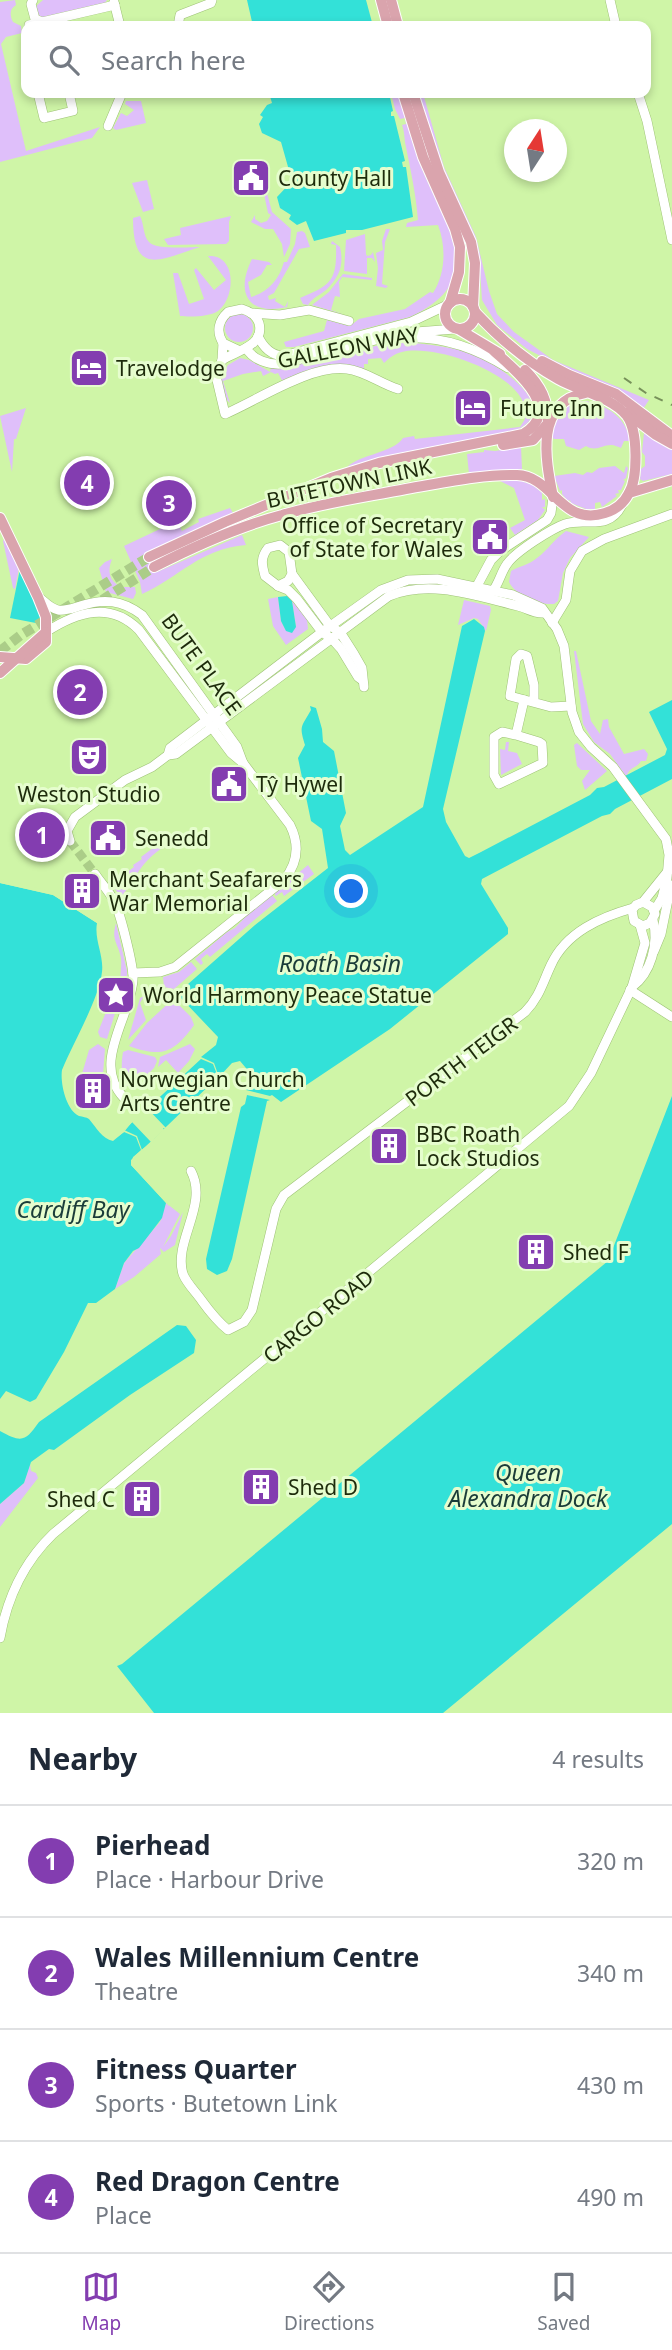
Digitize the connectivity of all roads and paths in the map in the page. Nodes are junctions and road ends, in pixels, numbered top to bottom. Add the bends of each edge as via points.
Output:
1 (212, 0) edge
2 (382, 0) edge
3 (391, 0) edge
4 (610, 0) edge
5 (29, 1) edge
6 (114, 2) edge
7 (40, 21) edge
8 (59, 21) edge
9 (119, 21) edge
10 (179, 21) edge
11 (387, 21) edge
12 (397, 21) edge
13 (615, 21) edge
14 (39, 98) edge
15 (70, 98) edge
16 (120, 98) edge
17 (405, 98) edge
18 (416, 98) edge
19 (640, 98) edge
20 (108, 126) dead end
21 (672, 240) edge
22 (448, 304) junction
23 (474, 310) junction
24 (251, 313) junction
25 (280, 315) junction
26 (349, 320) dead end
27 (458, 329) junction
28 (259, 335) junction
29 (500, 338) junction
30 (384, 339) junction
31 (223, 343) junction
32 (242, 349) junction
33 (494, 351) junction
34 (222, 360) junction
35 (521, 376) junction
36 (398, 389) dead end
37 (585, 393) junction
38 (619, 408) junction
39 (548, 423) junction
40 (672, 436) edge
41 (672, 444) edge
42 (462, 447) junction
43 (672, 480) edge
44 (627, 496) junction
45 (553, 497) junction
46 (672, 514) edge
47 (0, 518) edge
48 (3, 530) edge
49 (292, 574) junction
50 (278, 586) junction
51 (477, 586) junction
52 (494, 590) junction
53 (38, 597) junction
54 (481, 598) junction
55 (563, 606) junction
56 (543, 613) junction
57 (552, 623) junction
58 (326, 629) junction
59 (46, 632) junction
60 (336, 636) junction
61 (0, 657) edge
62 (15, 659) junction
63 (0, 673) edge
64 (363, 683) dead end
65 (529, 701) junction
66 (571, 706) junction
67 (212, 720) junction
68 (516, 735) junction
69 (70, 841) dead end
70 (669, 870) junction
71 (95, 874) tunnel mouth
72 (643, 902) junction
73 (633, 908) junction
74 (653, 915) junction
75 (614, 916) junction
76 (637, 923) junction
77 (654, 951) junction
78 (133, 974) junction
79 (631, 989) junction
80 (672, 1017) edge
81 (125, 1094) dead end
82 (191, 1171) dead end
83 (0, 1639) edge

1 - 10 street via 180,15
2 - 11 main road
3 - 12 main road
4 - 13 street
5 - 7 street
6 - 8 street
6 - 9 street
14 - 15 street via 44,118 74,111
16 - 20 street
17 - 22 main road via 460,247 459,272
18 - 23 main road via 439,172 471,242
19 - 21 street
22 - 23 main road via 463,299
22 - 27 main road via 445,319
22 - 28 street, GALLEON WAY via 411,322 283,356 267,350
23 - 27 main road via 470,326
23 - 29 main road
24 - 25 street, GALLEON WAY
24 - 28 street via 259,324
24 - 31 street via 234,309 225,315 219,325
25 - 26 street, GALLEON WAY via 309,310
25 - 28 street, GALLEON WAY
27 - 30 street, GALLEON WAY via 409,332
27 - 33 main road
28 - 32 street
29 - 37 main road
29 - 40 main road via 615,394
30 - 32 street, GALLEON WAY via 282,364 264,362
30 - 35 street via 450,342 486,355
31 - 32 street
31 - 34 street
32 - 34 street
33 - 35 main road
33 - 39 main road via 510,358 536,382 547,404
34 - 36 street via 216,379 225,414 330,369 353,370
35 - 42 main road via 536,396 539,413 534,426 520,436
37 - 38 main road
37 - 39 main road via 564,401
38 - 41 main road
38 - 44 main road via 635,434 633,478
39 - 42 main road via 527,443
39 - 45 main road
42 - 45 main road, BUTETOWN LINK via 379,463 331,478 225,522 151,562 280,515 416,487 521,475 538,482
43 - 44 main road
44 - 45 main road via 610,511 586,516
44 - 52 street via 611,518 566,524 514,556
45 - 51 street via 547,520 503,548
46 - 55 street via 582,551 570,571
47 - 48 main road
48 - 53 main road
49 - 50 street
49 - 50 street via 289,552 279,545 268,548 262,558 265,576
49 - 58 street
50 - 58 street via 291,592
51 - 52 street
51 - 54 street
51 - 58 street via 431,578 400,583 381,590
52 - 54 street
52 - 56 street via 526,600
53 - 59 main road
53 - 67 street, BUTE PLACE via 61,610 110,600 132,608 148,622
54 - 56 street
54 - 60 street via 428,588 401,591
55 - 56 street
55 - 57 street
56 - 57 street
57 - 66 street via 566,653
58 - 60 street
58 - 67 street
59 - 62 main road
59 - 67 street, BUTE PLACE via 95,612 121,616 139,630
60 - 64 street via 359,661
60 - 67 street
61 - 62 main road
62 - 63 main road
65 - 65 street via 509,694 517,657 523,654 531,668
65 - 66 street
65 - 68 street
66 - 70 street via 582,736 651,816 667,844
67 - 69 street via 170,748 152,767 125,780 75,817 68,826
67 - 78 street, BUTE PLACE via 231,753 243,762 290,825 297,851 294,864 284,880 175,967
68 - 68 street via 542,744 543,763 499,784 494,775 494,737 502,732
70 - 72 street
70 - 74 street
70 - 77 street via 668,902
71 - 78 street via 116,904
72 - 73 street
72 - 74 street via 650,905
73 - 75 street, PORTH TEIGR
73 - 76 street
74 - 76 street via 647,925
74 - 77 street
75 - 76 street
75 - 82 street, PORTH TEIGR via 587,926 567,942 552,962 539,995 518,1019 284,1195 276,1209 253,1310 244,1322 228,1330 187,1282 183,1270 197,1192
76 - 79 street via 645,943
77 - 79 street via 642,979
78 - 81 street via 111,1059 113,1084
79 - 80 street
79 - 83 street, CARGO ROAD via 586,1082 565,1110 53,1534 17,1583

